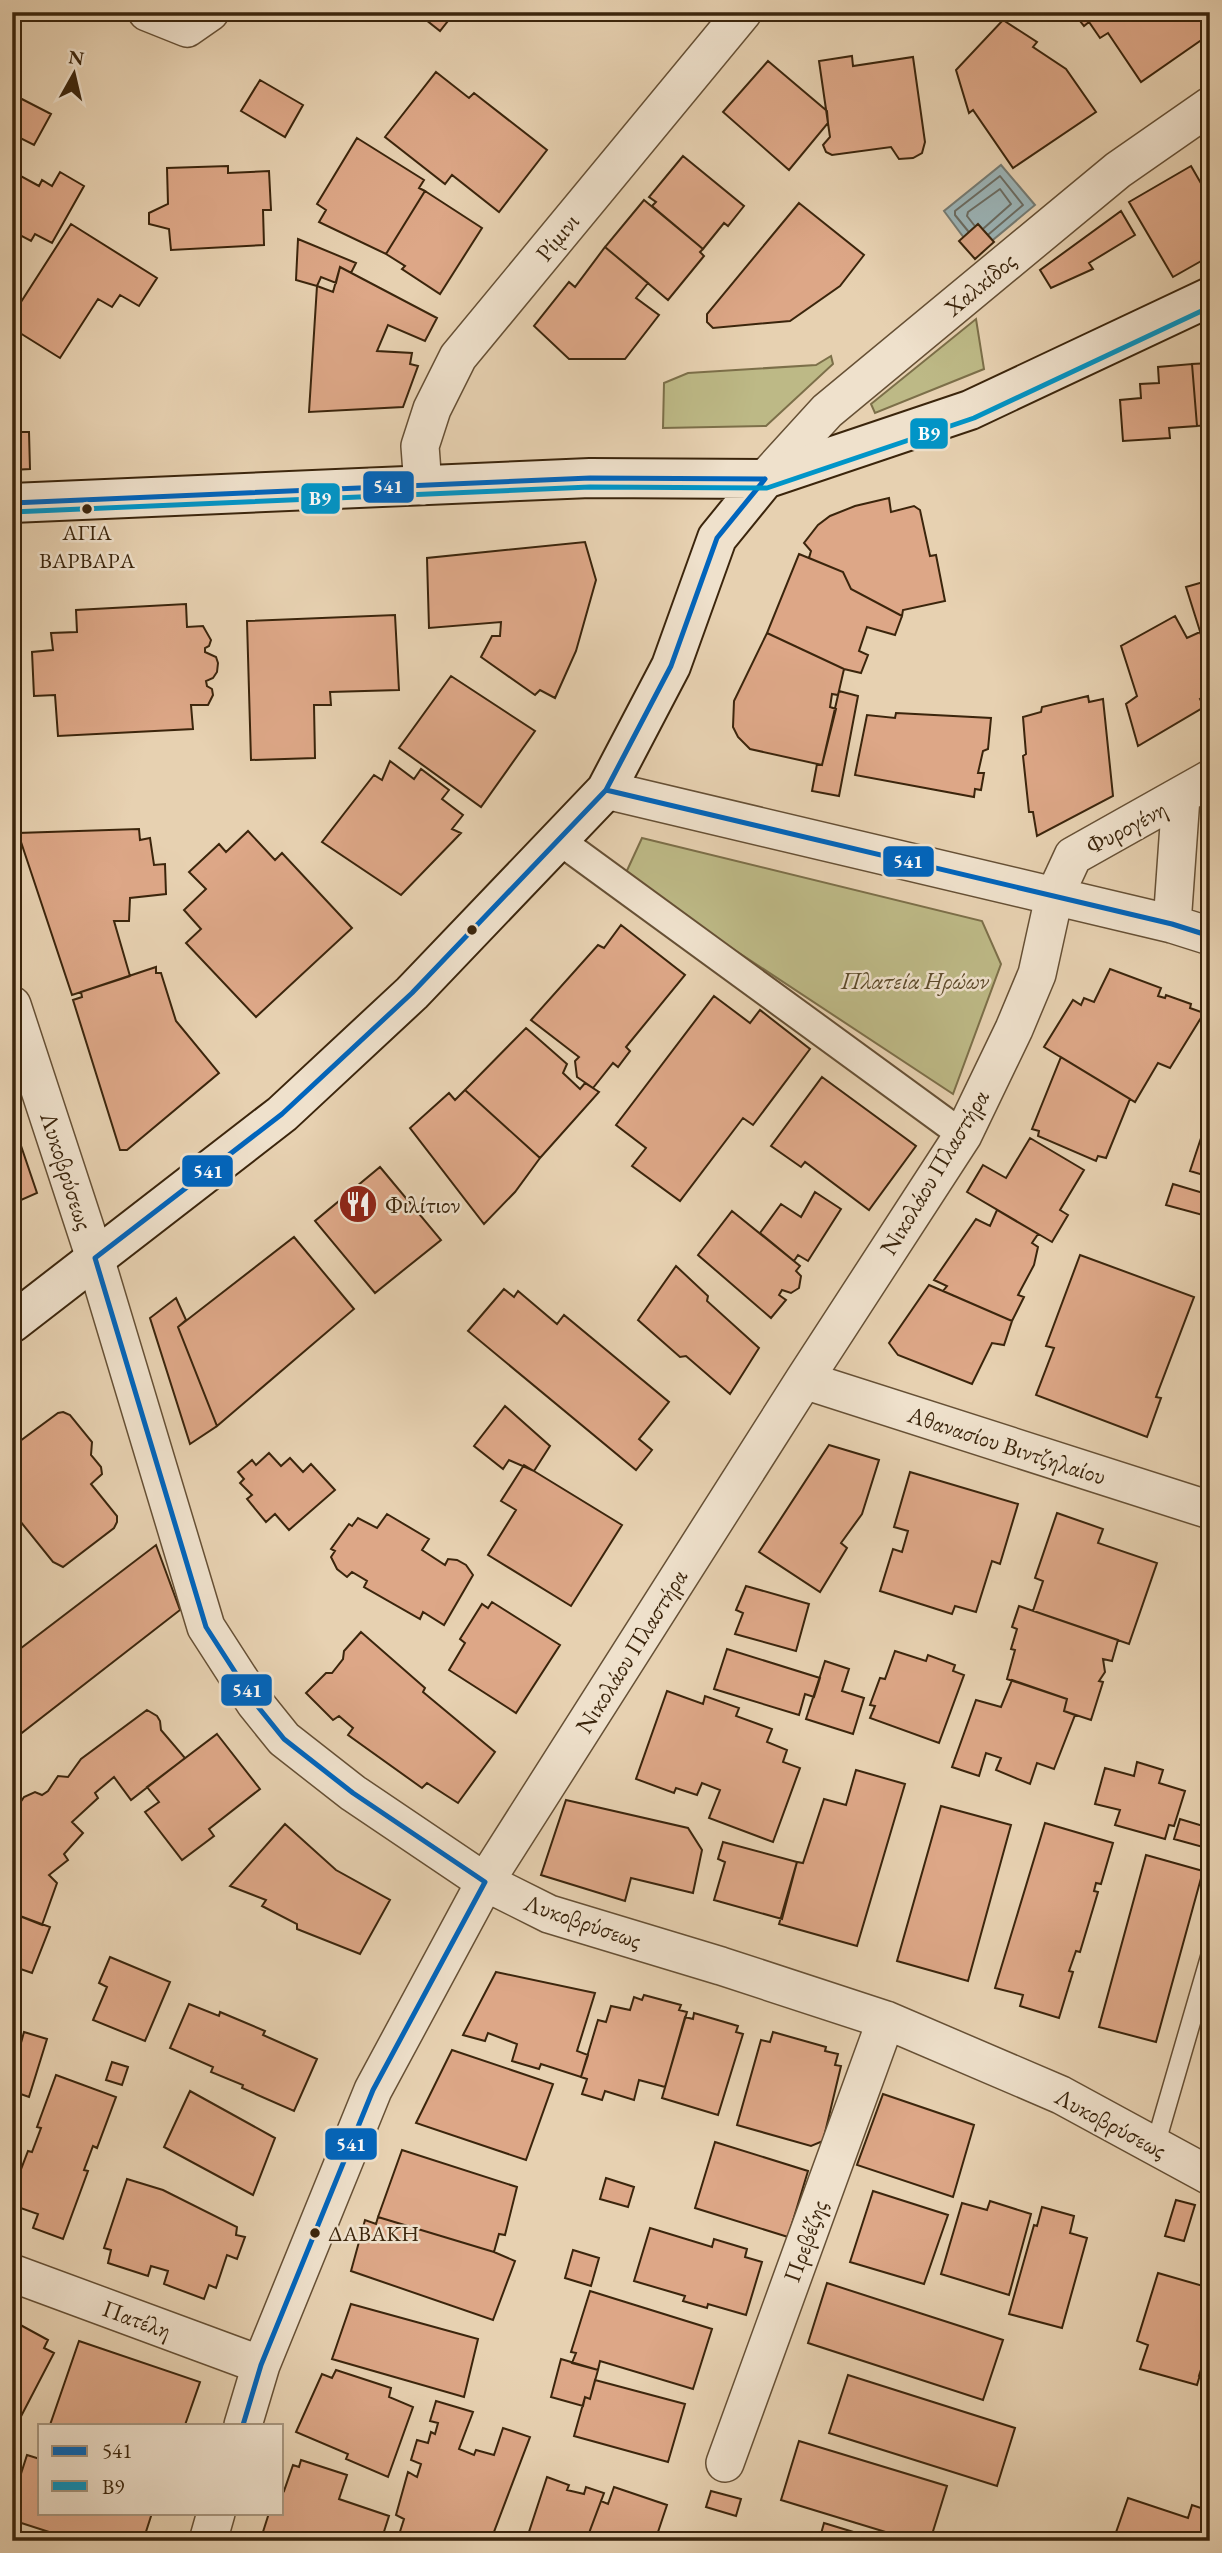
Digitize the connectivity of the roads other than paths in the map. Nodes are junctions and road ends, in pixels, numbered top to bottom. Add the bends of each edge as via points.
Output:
1 (147, 12) edge
2 (211, 12) edge
3 (743, 12) edge
4 (1210, 106) edge
5 (1210, 297) edge
6 (765, 479) junction
7 (423, 486) junction
8 (12, 503) edge
9 (1196, 788) edge
10 (606, 790) junction
11 (559, 840) junction
12 (1054, 897) junction
13 (1172, 924) junction
14 (1210, 936) edge
15 (12, 1005) edge
16 (963, 1135) junction
17 (95, 1258) junction
18 (12, 1323) edge
19 (804, 1380) junction
20 (1210, 1510) edge
21 (485, 1882) junction
22 (1210, 1957) edge
23 (886, 2020) junction
24 (1155, 2146) junction
25 (1210, 2176) edge
26 (12, 2273) edge
27 (261, 2365) junction
28 (243, 2424) edge
29 (725, 2463) dead end
30 (216, 2514) edge
31 (208, 2541) edge

1 - 2 street via 187,28
3 - 7 street, Ρίμινι via 458,358 432,409 420,446
4 - 6 street, Χαλκίδος via 1118,170 827,411
5 - 6 main road via 970,410
6 - 7 main road via 590,478
6 - 10 main road via 717,538 671,666
7 - 8 main road
9 - 12 street, Φυρογένη via 1073,856
9 - 13 street, Φυρογένη
10 - 11 main road
10 - 12 street
11 - 16 street
11 - 17 main road via 412,993 282,1114
12 - 13 street
12 - 16 street, Νικολάου Πλαστήρα via 1037,974
13 - 14 street
15 - 17 street, Λυκοβρύσεως
16 - 19 street, Νικολάου Πλαστήρα
17 - 18 main road
17 - 21 street, Λυκοβρύσεως via 206,1627 284,1739 353,1793
19 - 20 street, Αθανασίου Βιντζηλαίου
19 - 21 street, Νικολάου Πλαστήρα
21 - 23 street, Λυκοβρύσεως via 549,1914
21 - 27 street, Νικολάου Πλαστήρα via 373,2090
22 - 24 lane
23 - 24 street, Λυκοβρύσεως via 1060,2095
23 - 29 street, Πρεβέζης
24 - 25 street, Λυκοβρύσεως
26 - 27 street, Πατέλη
27 - 28 street, Νικολάου Πλαστήρα
30 - 31 street

